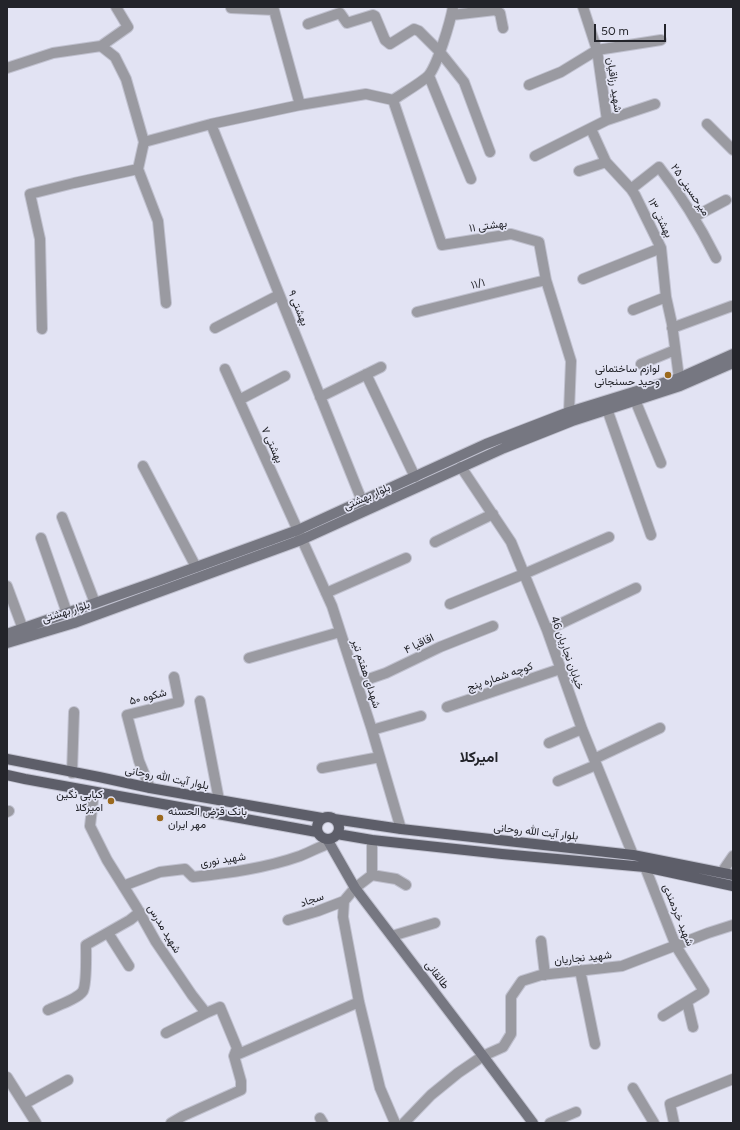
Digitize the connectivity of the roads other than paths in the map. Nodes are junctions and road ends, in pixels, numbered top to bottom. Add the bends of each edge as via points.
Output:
1 (116, 7) edge
2 (231, 7) edge
3 (583, 7) edge
4 (274, 9) edge
5 (452, 11) edge
6 (308, 24) dead end
7 (503, 28) dead end
8 (661, 40) dead end
9 (101, 46) junction
10 (597, 50) junction
11 (440, 52) junction
12 (7, 68) edge
13 (428, 76) junction
14 (529, 85) dead end
15 (393, 100) junction
16 (655, 104) dead end
17 (300, 105) junction
18 (607, 120) junction
19 (211, 124) junction
20 (707, 124) dead end
21 (590, 129) junction
22 (144, 142) junction
23 (733, 150) edge
24 (490, 152) dead end
25 (535, 156) dead end
26 (606, 162) junction
27 (138, 169) junction
28 (579, 171) dead end
29 (471, 179) dead end
30 (631, 189) junction
31 (726, 200) dead end
32 (694, 217) junction
33 (661, 248) junction
34 (716, 258) dead end
35 (583, 279) dead end
36 (546, 280) junction
37 (279, 295) junction
38 (666, 297) junction
39 (166, 303) dead end
40 (732, 306) dead end
41 (633, 310) dead end
42 (417, 312) dead end
43 (215, 328) dead end
44 (672, 328) junction
45 (42, 329) dead end
46 (675, 350) junction
47 (733, 354) edge
48 (733, 363) edge
49 (641, 364) dead end
50 (381, 367) dead end
51 (225, 369) dead end
52 (366, 374) junction
53 (285, 376) dead end
54 (679, 378) junction
55 (320, 397) junction
56 (239, 400) junction
57 (635, 400) junction
58 (607, 409) junction
59 (569, 412) junction
60 (459, 463) junction
61 (661, 463) dead end
62 (143, 466) dead end
63 (415, 477) junction
64 (362, 502) junction
65 (492, 514) junction
66 (62, 517) dead end
67 (300, 535) junction
68 (651, 535) dead end
69 (609, 537) dead end
70 (41, 538) dead end
71 (435, 542) dead end
72 (406, 558) dead end
73 (196, 568) junction
74 (524, 574) junction
75 (7, 586) edge
76 (159, 586) junction
77 (636, 588) dead end
78 (326, 593) junction
79 (95, 603) junction
80 (450, 604) dead end
81 (67, 613) junction
82 (492, 626) dead end
83 (23, 629) junction
84 (547, 630) junction
85 (340, 632) junction
86 (7, 634) edge
87 (7, 642) edge
88 (249, 658) dead end
89 (560, 669) junction
90 (174, 677) dead end
91 (357, 684) junction
92 (200, 701) dead end
93 (447, 707) dead end
94 (74, 712) dead end
95 (421, 716) dead end
96 (660, 728) dead end
97 (582, 729) junction
98 (372, 730) junction
99 (549, 743) dead end
100 (380, 757) junction
101 (7, 759) edge
102 (595, 762) junction
103 (322, 768) dead end
104 (72, 773) junction
105 (7, 775) edge
106 (558, 781) dead end
107 (150, 788) junction
108 (94, 792) junction
109 (219, 800) junction
110 (322, 818) junction
111 (334, 819) junction
112 (401, 829) junction
113 (317, 832) junction
114 (337, 834) junction
115 (372, 840) junction
116 (328, 841) junction
117 (633, 855) junction
118 (733, 856) edge
119 (645, 867) junction
120 (722, 872) junction
121 (372, 875) junction
122 (733, 875) edge
123 (406, 884) dead end
124 (123, 886) junction
125 (733, 886) edge
126 (355, 888) junction
127 (344, 901) junction
128 (140, 912) junction
129 (288, 920) dead end
130 (434, 923) dead end
131 (733, 925) edge
132 (108, 933) junction
133 (392, 936) junction
134 (541, 941) dead end
135 (676, 946) junction
136 (129, 966) dead end
137 (580, 970) junction
138 (545, 975) junction
139 (358, 1002) junction
140 (687, 1002) junction
141 (48, 1010) dead end
142 (206, 1013) junction
143 (663, 1016) dead end
144 (693, 1027) dead end
145 (166, 1033) dead end
146 (595, 1044) dead end
147 (234, 1056) junction
148 (483, 1056) junction
149 (7, 1077) edge
150 (733, 1079) edge
151 (68, 1080) dead end
152 (634, 1088) dead end
153 (24, 1104) junction
154 (576, 1112) dead end
155 (36, 1123) edge
156 (171, 1123) edge
157 (395, 1123) edge
158 (405, 1123) edge
159 (533, 1123) edge
160 (550, 1123) edge
161 (654, 1123) edge
162 (674, 1123) edge

1 - 9 street via 128,27
2 - 4 street
3 - 10 street, شهید رزاقیان
4 - 17 street
5 - 7 street via 495,10 500,13
5 - 11 street
6 - 11 street via 340,13 347,23 374,15 387,43 390,44 414,29
8 - 10 street
9 - 12 street via 53,53
9 - 22 street via 115,56 126,79
10 - 14 street via 561,72
10 - 18 street, شهید رزاقیان
11 - 13 street
11 - 24 street via 464,82
13 - 15 street
13 - 29 street
15 - 17 street via 366,94
15 - 36 street, بهشتی ۱۱ via 442,245 511,234 539,242
16 - 18 street
17 - 19 street
18 - 21 street
19 - 22 street
19 - 37 street, بهشتی ۹
20 - 23 street
21 - 25 street
21 - 26 street, بهشتی ۱۳
22 - 27 street
26 - 28 street
26 - 30 street, بهشتی ۱۳
27 - 39 street via 158,221
27 - 45 street via 30,194 40,239
30 - 32 street, میرحسینی ۲۵ via 659,167
30 - 33 street, بهشتی ۱۳
31 - 32 street
32 - 34 street, میرحسینی ۲۵
33 - 35 street
33 - 38 street, بهشتی ۱۳
36 - 42 street, ۱۱/۱
36 - 59 street, بهشتی ۱۱ via 571,361
37 - 43 street
37 - 55 street, بهشتی ۹
38 - 41 street
38 - 44 street, بهشتی ۱۳
40 - 44 street
44 - 46 street, بهشتی ۱۳
46 - 49 street
46 - 54 street, بهشتی ۱۳
47 - 54 main road, بلوار بهشتی
48 - 57 main road, بلوار بهشتی via 680,386
50 - 52 street
51 - 56 street, بهشتی ۷
52 - 55 street
52 - 63 street
53 - 56 street
54 - 59 main road, بلوار بهشتی
55 - 64 street, بهشتی ۹
56 - 67 street, بهشتی ۷
57 - 58 main road, بلوار بهشتی
57 - 61 street
58 - 60 main road, بلوار بهشتی
58 - 68 street
59 - 60 main road, بلوار بهشتی via 486,444
60 - 63 main road, بلوار بهشتی
60 - 65 street, خیابان نجاریان 46
60 - 67 main road, بلوار بهشتی
62 - 73 street
63 - 64 main road, بلوار بهشتی
64 - 67 main road, بلوار بهشتی
65 - 71 street
65 - 74 street, خیابان نجاریان 46 via 511,542
66 - 79 street
67 - 73 main road, بلوار بهشتی
67 - 76 main road, بلوار بهشتی
67 - 78 street, شهدای هفتم تیر
69 - 74 street
70 - 81 street
72 - 78 street
73 - 76 main road, بلوار بهشتی
74 - 80 street
74 - 84 street, خیابان نجاریان 46
75 - 83 street
76 - 79 main road, بلوار بهشتی
76 - 87 main road, بلوار بهشتی via 74,623
77 - 84 street
78 - 85 street, شهدای هفتم تیر
79 - 81 main road, بلوار بهشتی
81 - 83 main road, بلوار بهشتی
82 - 91 street, اقاقیا ۴ via 440,647 386,674
83 - 86 main road, بلوار بهشتی
84 - 89 street, خیابان نجاریان 46
85 - 88 street
85 - 91 street, شهدای هفتم تیر
89 - 93 street, کوچه شماره پنج
89 - 97 street, خیابان نجاریان 46
90 - 107 street, شکوه ۵۰ via 179,702 127,715 139,761
91 - 98 street, شهدای هفتم تیر
92 - 109 street
94 - 104 street
95 - 98 street
96 - 102 street
97 - 99 street
97 - 102 street, خیابان نجاریان 46
98 - 100 street, شهدای هفتم تیر
100 - 103 street
100 - 112 street, شهدای هفتم تیر
101 - 104 main road, بلوار آیت الله روحانی
102 - 106 street
102 - 117 street, خیابان نجاریان 46
104 - 107 main road, بلوار آیت الله روحانی
105 - 108 main road
107 - 109 main road, بلوار آیت الله روحانی
108 - 113 main road
108 - 124 street, شهید مدرس via 90,826 106,860
109 - 110 main road, بلوار آیت الله روحانی
110 - 111 main road
110 - 113 main road via 317,824
111 - 112 main road, بلوار آیت الله روحانی
111 - 114 main road via 338,826
112 - 117 main road, بلوار آیت الله روحانی
113 - 116 main road
114 - 115 main road
114 - 116 main road
115 - 119 main road
115 - 121 street
116 - 124 street, شهید نوری via 300,856 268,865 193,877 185,869 160,872
116 - 126 main road, طالقانی
117 - 120 main road, بلوار آیت الله روحانی
118 - 120 street
119 - 125 main road
119 - 135 street, شهید خردمندی
120 - 122 main road, بلوار آیت الله روحانی
121 - 123 street via 396,879
121 - 126 street
124 - 128 street, شهید مدرس
126 - 127 street
126 - 133 main road, طالقانی
127 - 129 street, سجاد
127 - 139 street via 343,917
128 - 132 street
128 - 142 street, شهید مدرس via 156,942
130 - 133 street
131 - 135 street, شهید نجاریان
132 - 136 street
132 - 141 street via 86,944 83,991 77,997
133 - 148 main road, طالقانی
134 - 138 street
135 - 137 street, شهید نجاریان via 622,966
135 - 140 street, شهید خردمندی via 704,991
137 - 138 street, شهید نجاریان
137 - 146 street
138 - 148 street, شهید نجاریان via 522,981 511,997 511,1034 503,1047
139 - 147 street
139 - 157 street via 380,1088
140 - 143 street, شهید خردمندی
140 - 144 street
142 - 145 street
142 - 147 street via 220,1007 237,1048
147 - 156 street via 241,1090
148 - 158 street, شهید نجاریان via 431,1095
148 - 159 main road, طالقانی
149 - 153 street
150 - 162 street via 670,1104
151 - 153 street
152 - 161 street
153 - 155 street
154 - 160 street

